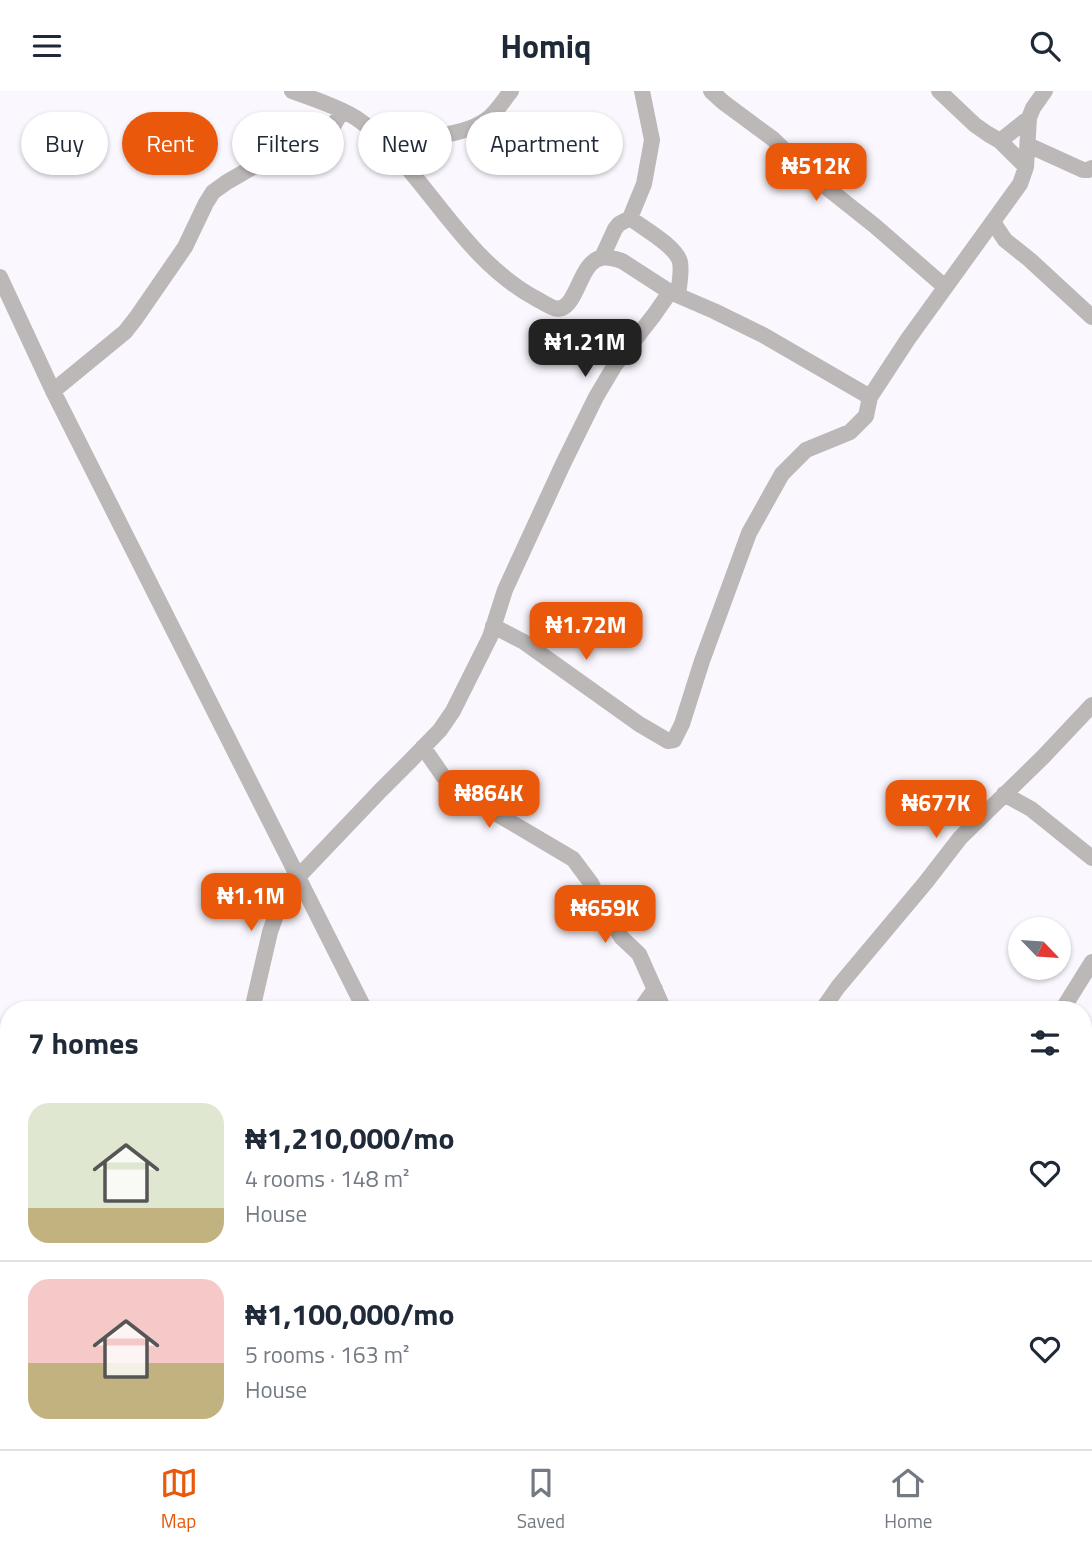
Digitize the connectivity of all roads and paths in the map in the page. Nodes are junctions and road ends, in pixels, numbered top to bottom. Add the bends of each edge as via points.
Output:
1 (292, 91) edge
2 (511, 91) edge
3 (642, 91) edge
4 (712, 91) edge
5 (939, 91) edge
6 (1045, 91) edge
7 (342, 111) junction
8 (1029, 118) junction
9 (358, 120) edge
10 (452, 132) edge
11 (1000, 141) junction
12 (1028, 145) junction
13 (1026, 167) junction
14 (1092, 168) edge
15 (413, 175) edge
16 (630, 218) junction
17 (993, 222) junction
18 (980, 239) junction
19 (1005, 240) junction
20 (608, 258) junction
21 (0, 277) edge
22 (945, 287) junction
23 (674, 293) junction
24 (1092, 317) edge
25 (53, 391) junction
26 (870, 397) junction
27 (493, 626) junction
28 (1092, 705) edge
29 (424, 747) junction
30 (1004, 794) junction
31 (1092, 858) edge
32 (299, 877) junction
33 (1092, 962) edge
34 (655, 989) junction
35 (254, 1001) edge
36 (361, 1001) edge
37 (646, 1001) edge
38 (660, 1001) edge
39 (828, 1001) edge
40 (1068, 1001) edge

1 - 7 street
2 - 10 street via 492,115
3 - 16 street via 652,140 644,184
4 - 22 street
5 - 11 street
6 - 8 street
7 - 9 street
7 - 25 street via 318,143 260,163 213,193 185,247 125,332
8 - 11 street
8 - 12 street
11 - 13 street
12 - 13 street
12 - 14 street via 1083,170
13 - 17 street via 1020,184
15 - 20 street via 465,240 518,288 554,308 566,306 590,264
16 - 20 street via 617,226
16 - 23 street via 678,257
17 - 18 street
17 - 19 street
18 - 19 street
18 - 22 street
19 - 24 street
20 - 23 street via 631,266
21 - 25 street
22 - 26 street
23 - 26 street via 763,335
23 - 27 street via 615,365 596,397 505,590
25 - 32 street
26 - 27 street via 866,416 850,432 806,450 782,474 749,533 674,740 639,724 524,642
27 - 29 street via 453,711
28 - 30 street
29 - 32 street
29 - 34 street via 443,776 470,798 573,859 622,938 639,954
30 - 31 street via 1031,809
30 - 39 street via 960,838
32 - 35 street via 281,901
32 - 36 street
33 - 40 street
34 - 37 street
34 - 38 street

